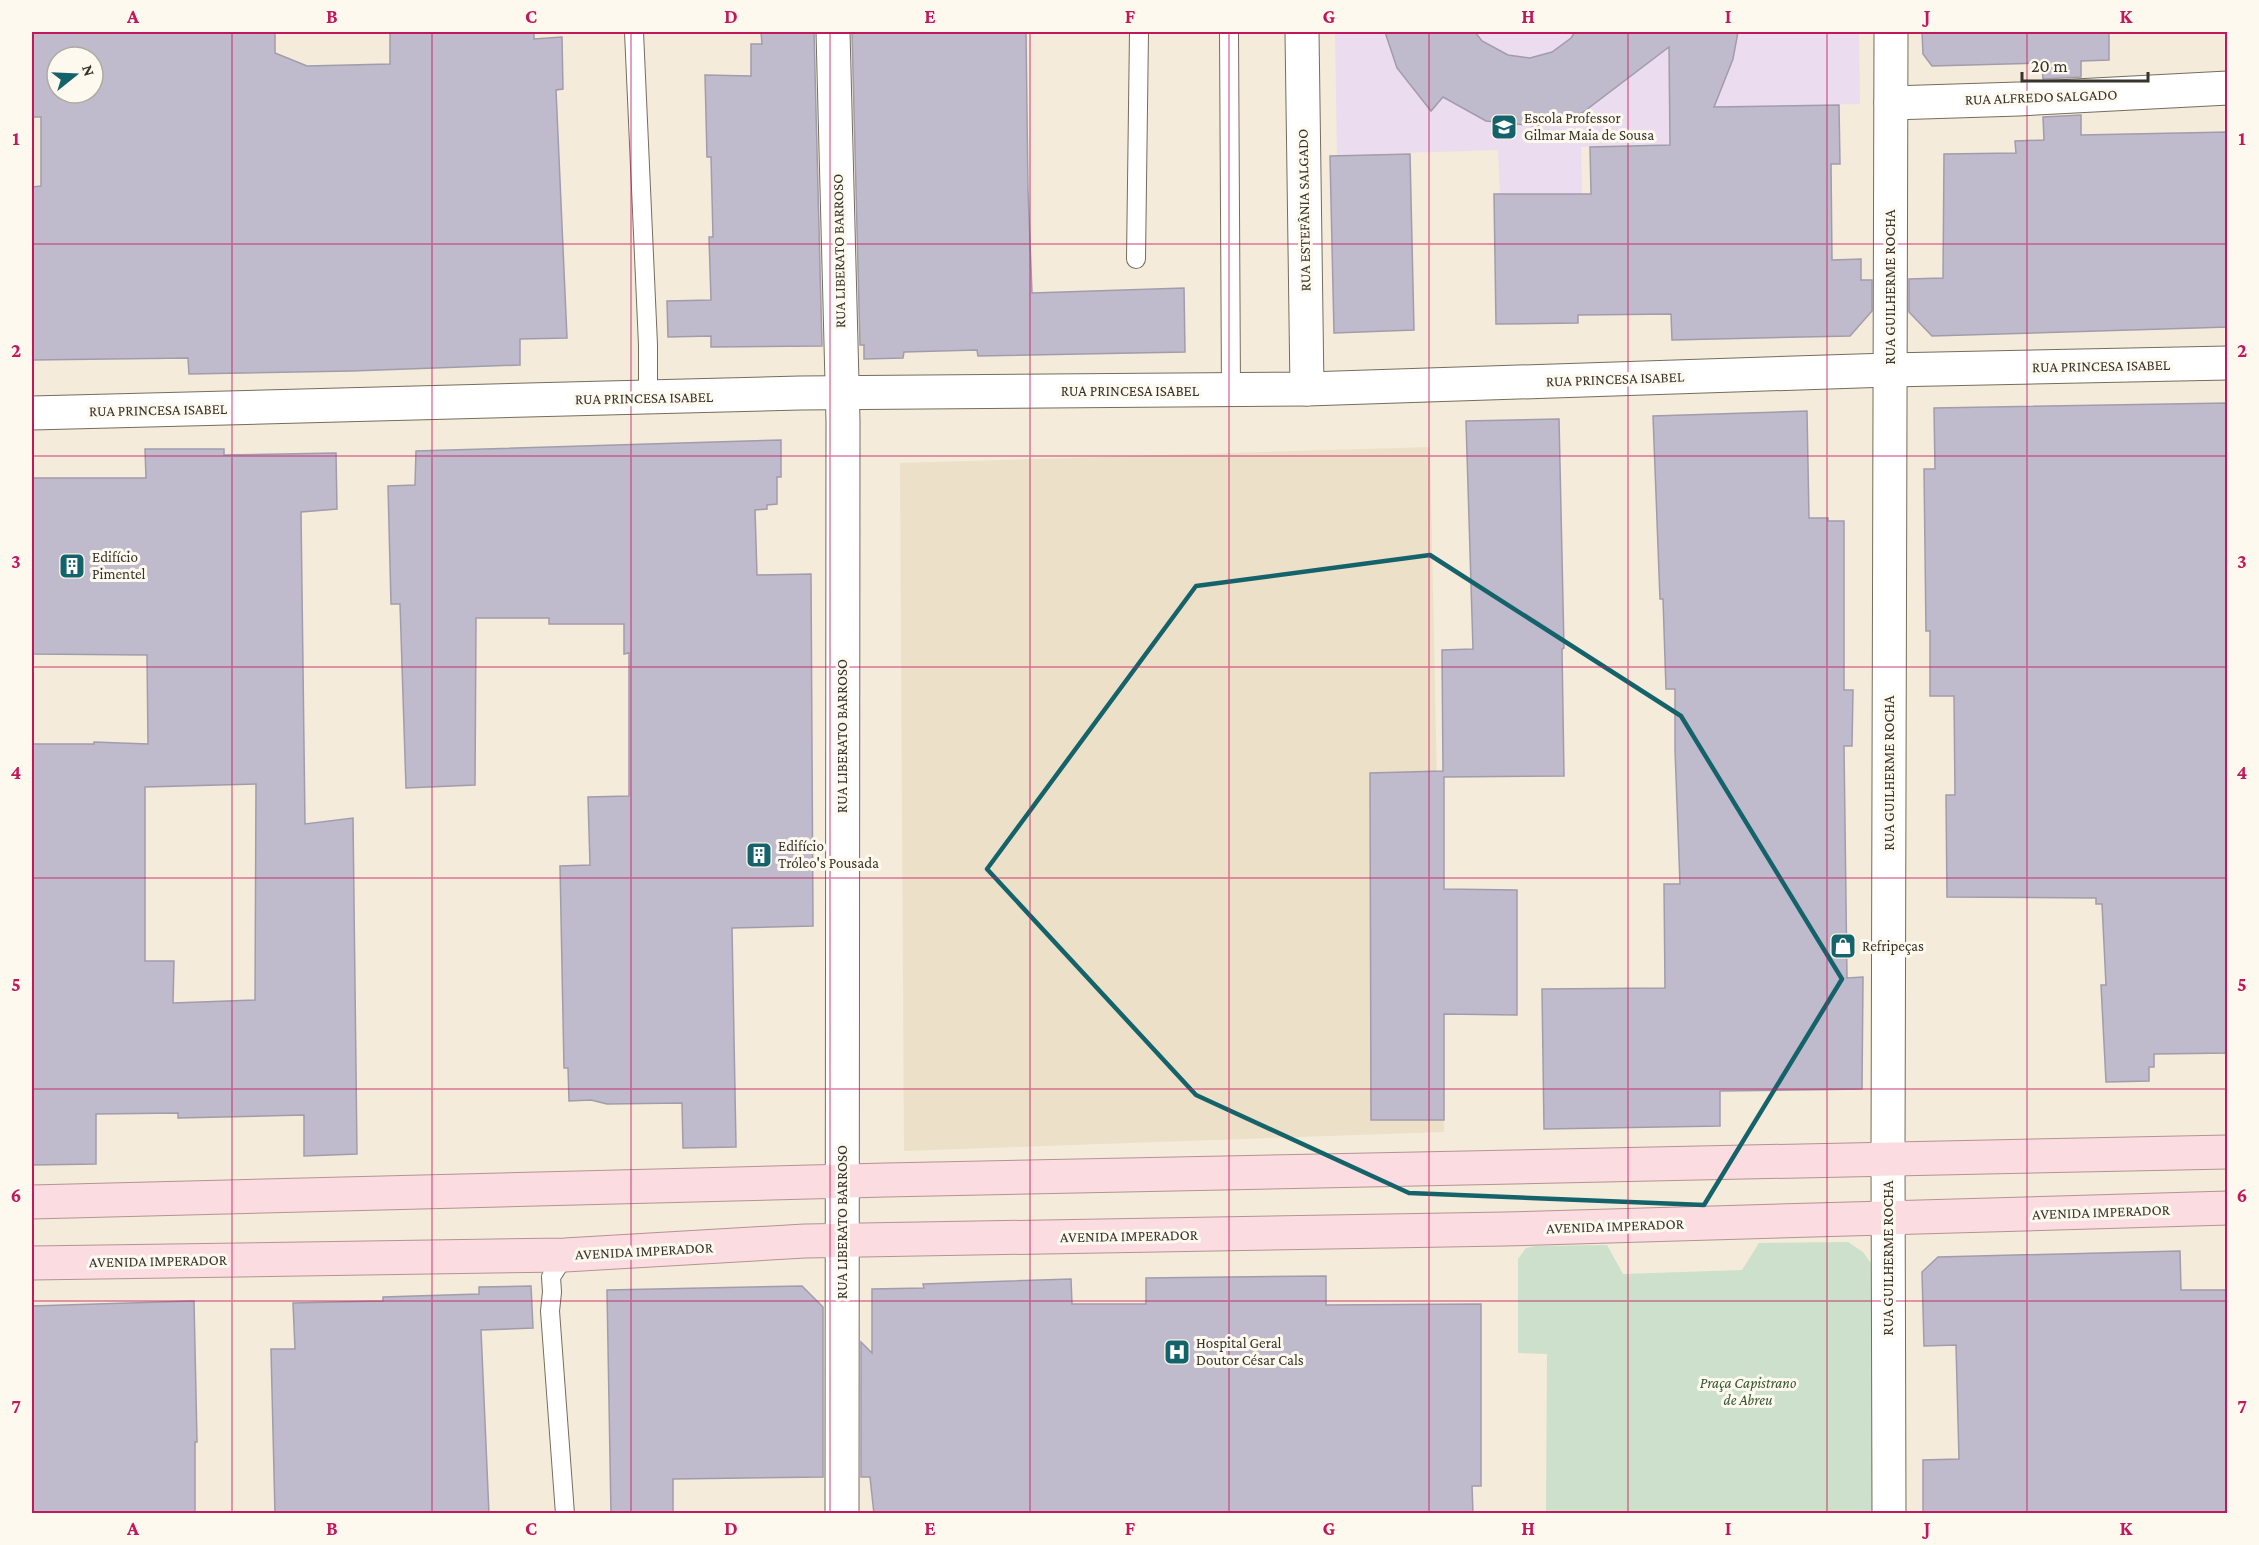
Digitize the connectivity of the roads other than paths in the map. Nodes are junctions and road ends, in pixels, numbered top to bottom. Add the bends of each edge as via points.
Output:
1 (634, 32) edge
2 (833, 32) edge
3 (1138, 32) edge
4 (1229, 32) edge
5 (1302, 32) edge
6 (1891, 32) edge
7 (2228, 88) edge
8 (1891, 103) junction
9 (1136, 258) dead end
10 (2228, 363) edge
11 (1889, 370) junction
12 (1307, 389) junction
13 (1231, 390) junction
14 (843, 393) junction
15 (648, 398) junction
16 (32, 413) edge
17 (2228, 1152) edge
18 (1888, 1158) junction
19 (841, 1181) junction
20 (32, 1202) edge
21 (2228, 1208) edge
22 (1888, 1218) junction
23 (842, 1240) junction
24 (565, 1255) junction
25 (32, 1263) edge
26 (565, 1514) edge
27 (842, 1514) edge
28 (1889, 1514) edge

1 - 15 lane
2 - 14 street, RUA LIBERATO BARROSO
3 - 9 lane
4 - 13 lane
5 - 12 street, RUA ESTEFÂNIA SALGADO
6 - 8 street, RUA GUILHERME ROCHA
7 - 8 street, RUA ALFREDO SALGADO
8 - 11 street, RUA GUILHERME ROCHA
10 - 11 street, RUA PRINCESA ISABEL
11 - 12 street, RUA PRINCESA ISABEL
11 - 18 street, RUA GUILHERME ROCHA
12 - 13 street, RUA PRINCESA ISABEL
13 - 14 street, RUA PRINCESA ISABEL
14 - 15 street, RUA PRINCESA ISABEL
14 - 19 street, RUA LIBERATO BARROSO
15 - 16 street, RUA PRINCESA ISABEL
17 - 18 main road
18 - 19 main road
18 - 22 street, RUA GUILHERME ROCHA
19 - 20 main road
19 - 23 street, RUA LIBERATO BARROSO
21 - 22 main road, AVENIDA IMPERADOR
22 - 23 main road, AVENIDA IMPERADOR via 1505,1230
22 - 28 street, RUA GUILHERME ROCHA
23 - 24 main road, AVENIDA IMPERADOR
23 - 27 street, RUA LIBERATO BARROSO
24 - 25 main road, AVENIDA IMPERADOR
24 - 26 lane via 551,1277 550,1311

